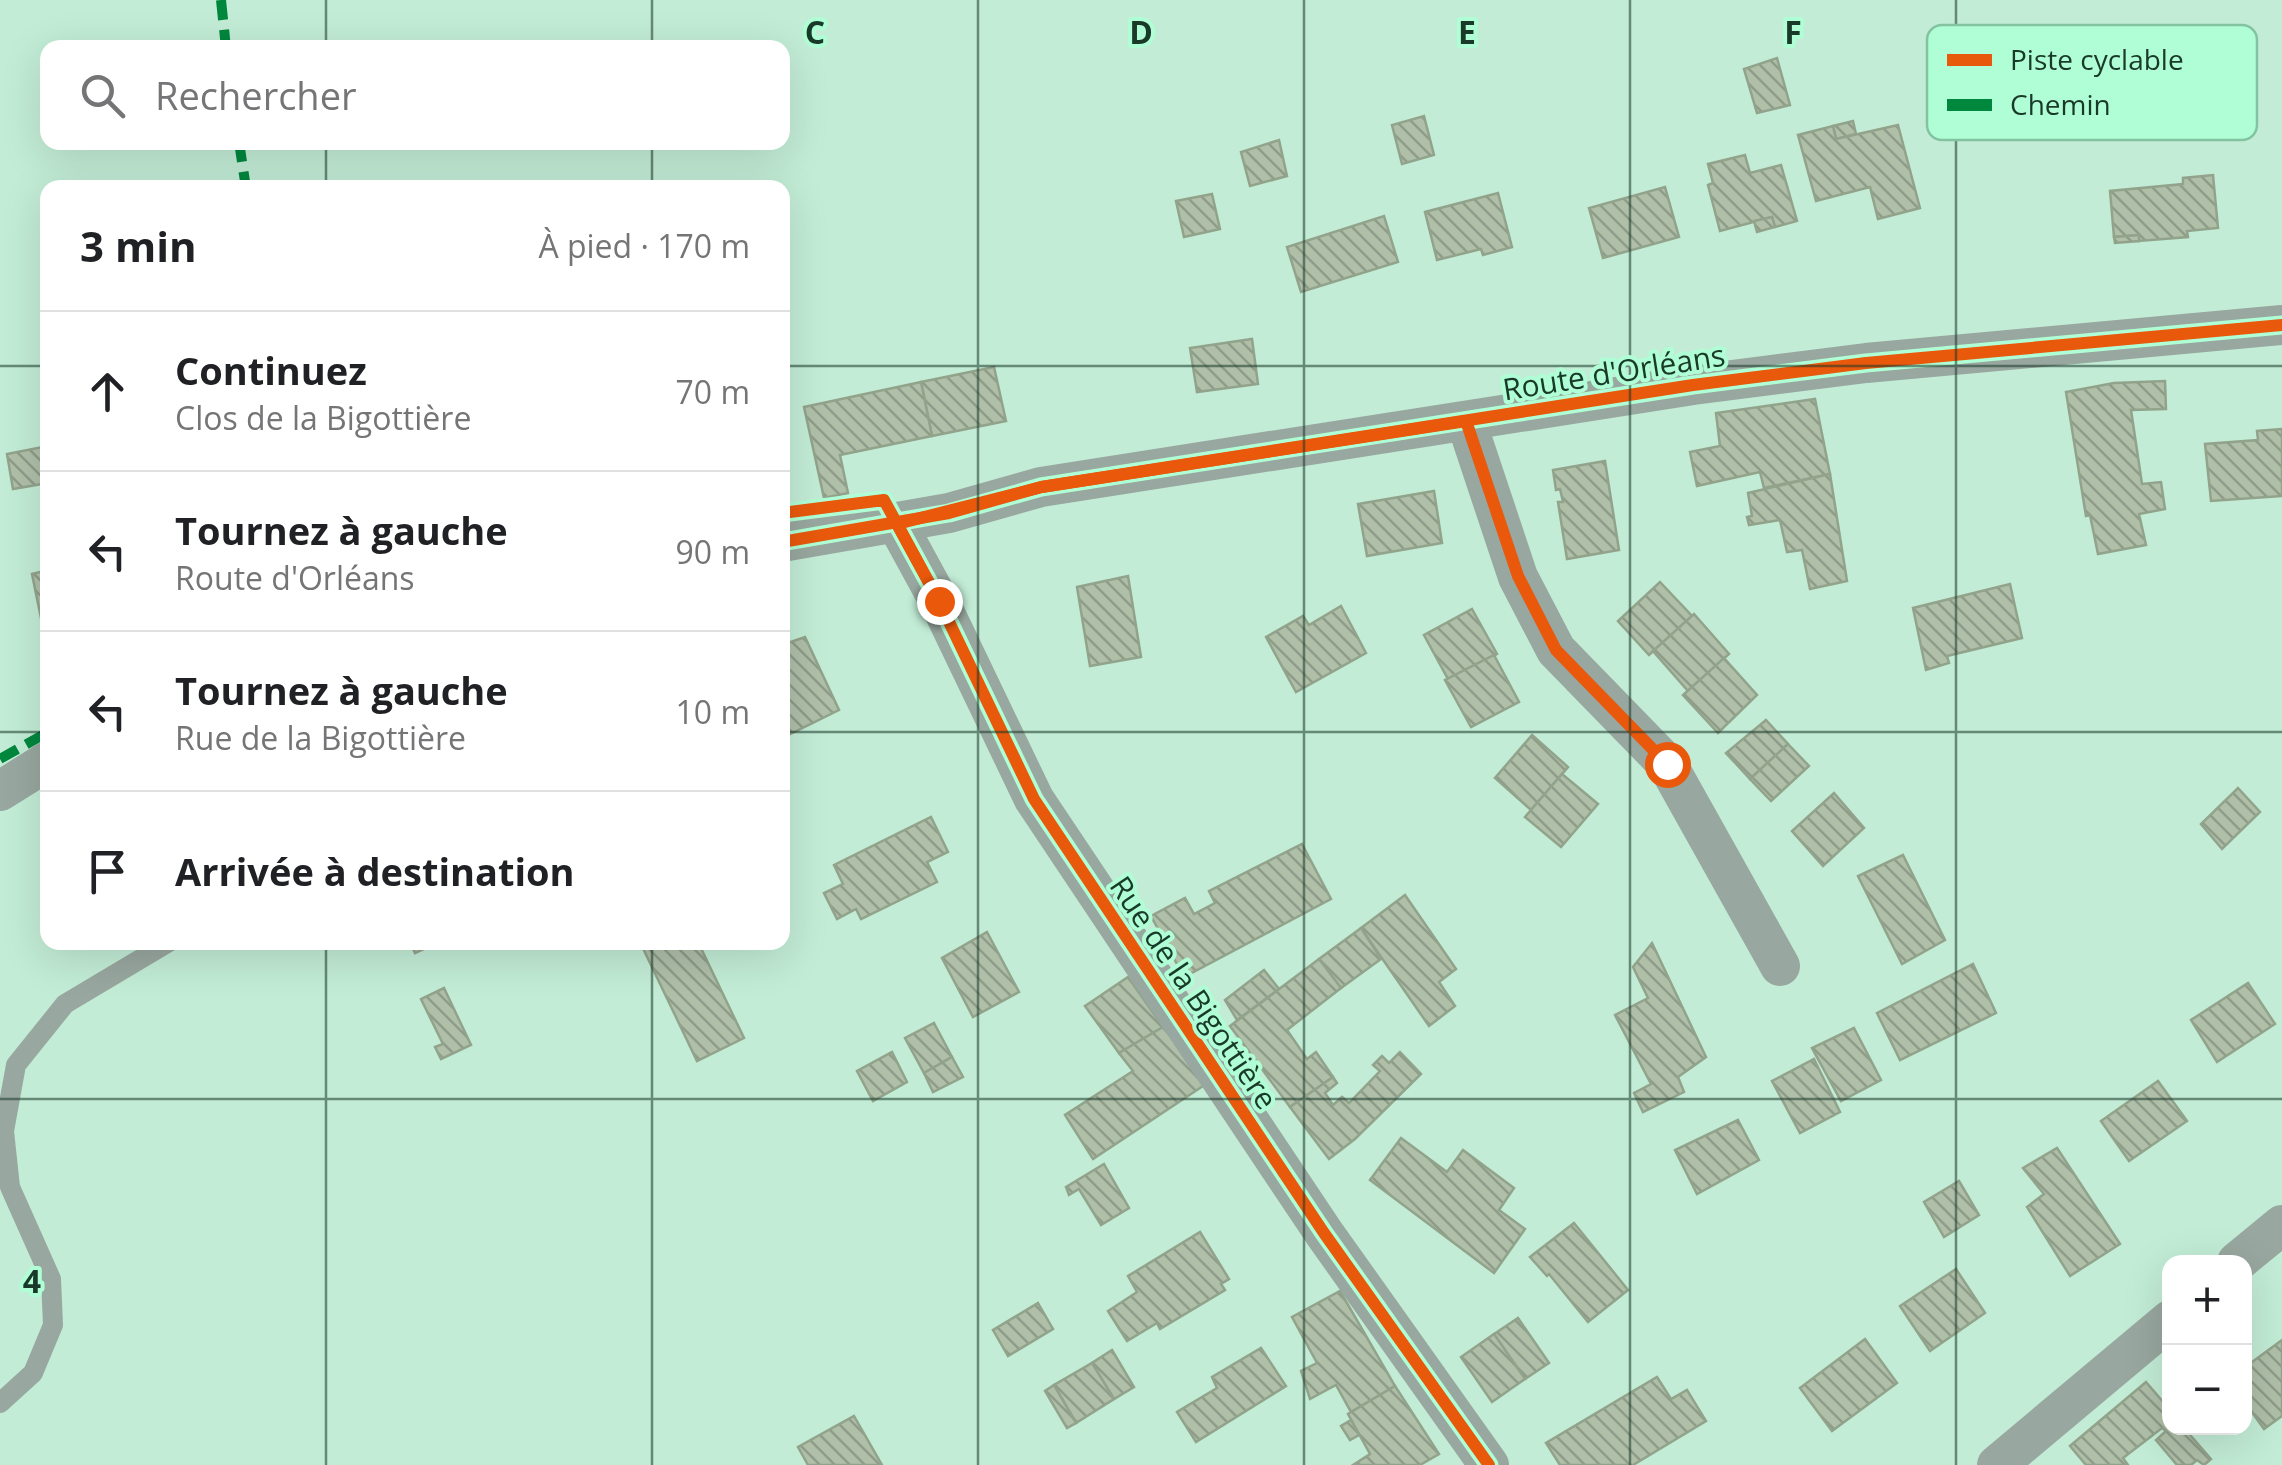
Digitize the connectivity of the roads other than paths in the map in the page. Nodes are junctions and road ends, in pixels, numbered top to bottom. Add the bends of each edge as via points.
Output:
1 (2282, 324) edge
2 (1466, 421) junction
3 (897, 524) junction
4 (790, 541) edge
5 (40, 767) edge
6 (0, 791) edge
7 (156, 950) edge
8 (1780, 966) dead end
9 (2281, 1229) edge
10 (2246, 1255) edge
11 (2162, 1327) edge
12 (0, 1403) edge
13 (1489, 1465) edge
14 (1997, 1465) edge

1 - 2 street, Route d'Orléans via 1866,364
2 - 3 street, Route d'Orléans via 1042,487
2 - 8 street via 1518,576 1556,650 1667,764
3 - 4 street, Route d'Orléans
3 - 13 street, Rue de la Bigottière via 1034,799 1324,1233
5 - 6 street
7 - 12 lane via 65,1004 16,1065 4,1131 10,1188 51,1279 54,1326 32,1373
9 - 10 street
11 - 14 street

